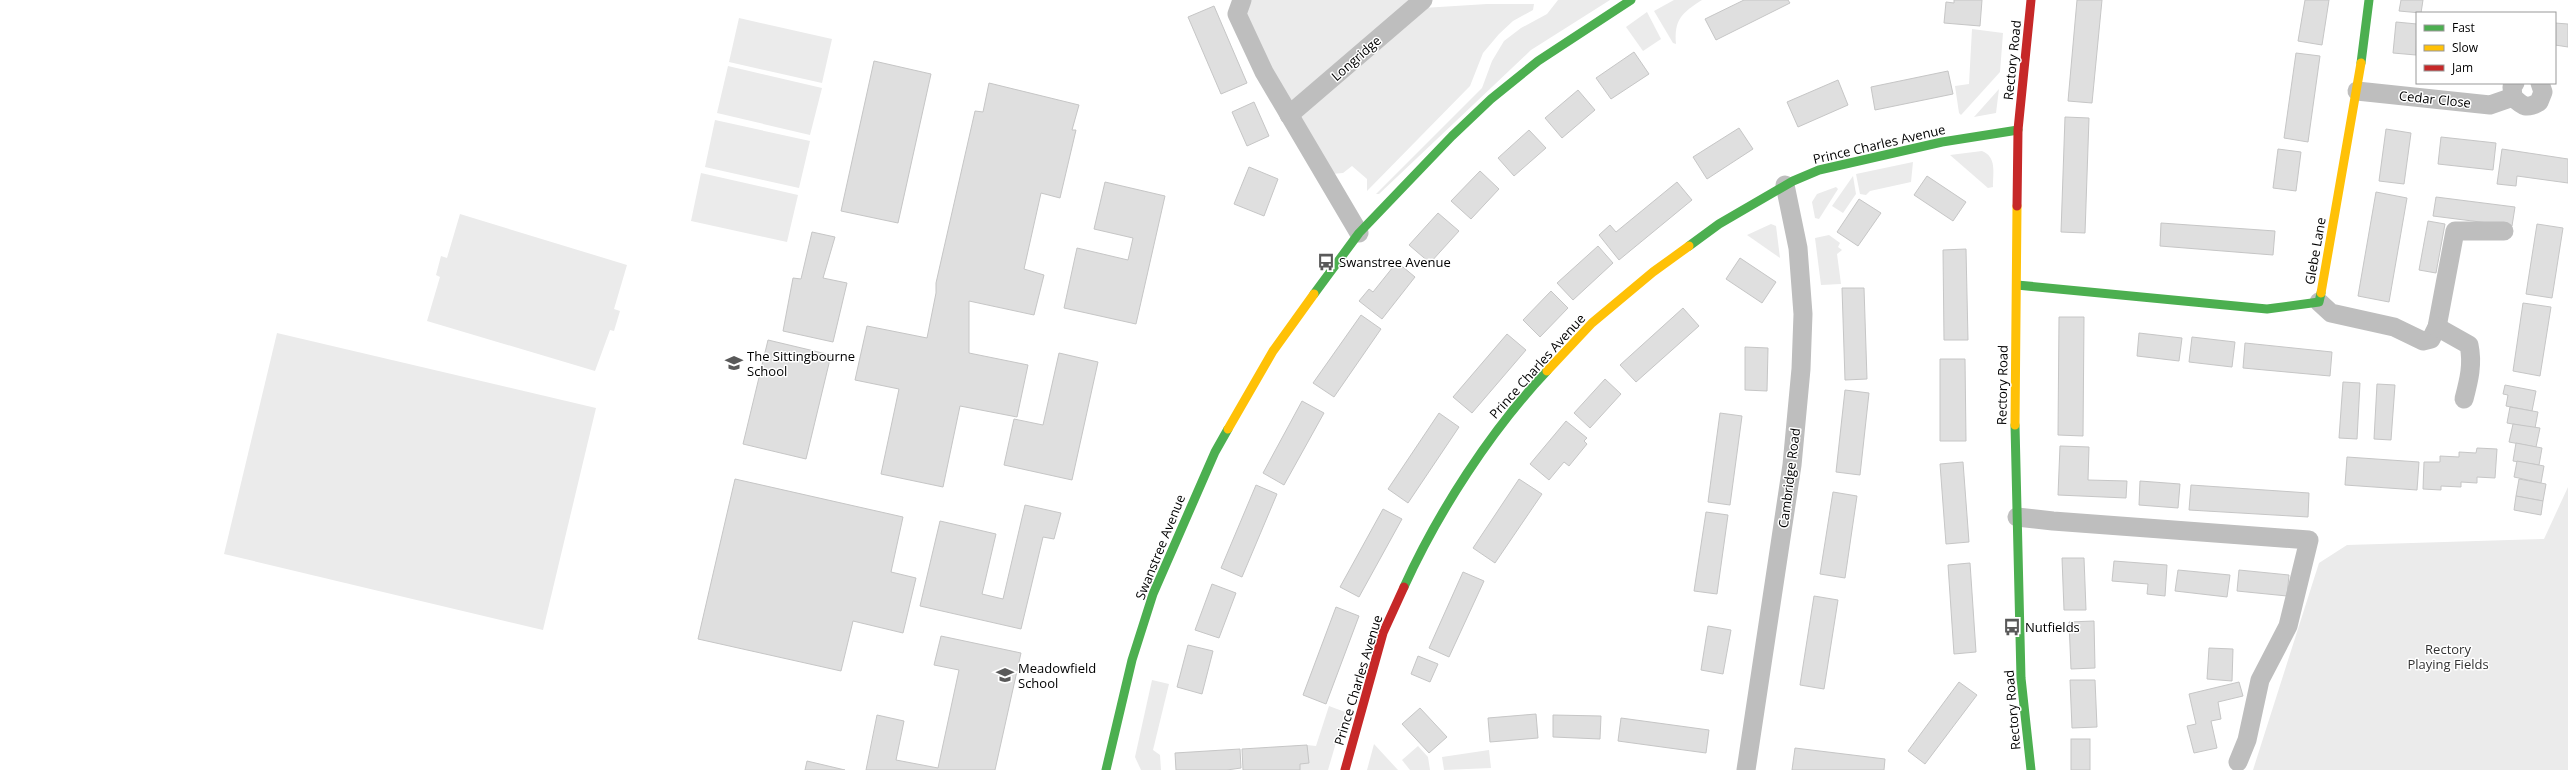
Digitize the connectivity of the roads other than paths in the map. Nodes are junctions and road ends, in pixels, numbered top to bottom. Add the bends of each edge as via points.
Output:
1 (1242, 0) edge
2 (1423, 0) edge
3 (1435, 0) edge
4 (1632, 0) edge
5 (2031, 0) edge
6 (2368, 0) edge
7 (2540, 84) edge
8 (2357, 90) junction
9 (2514, 90) edge
10 (1289, 115) junction
11 (2018, 130) junction
12 (1785, 185) junction
13 (2504, 232) dead end
14 (1359, 233) junction
15 (2017, 285) junction
16 (2319, 302) junction
17 (2437, 327) junction
18 (2464, 399) dead end
19 (2017, 517) junction
20 (2238, 762) dead end
21 (1106, 770) edge
22 (1345, 770) edge
23 (1746, 770) edge
24 (2027, 770) edge

1 - 10 street via 1237,14 1264,72
2 - 3 street, Longridge
2 - 10 street, Longridge
4 - 14 street, Swanstree Avenue via 1538,61 1491,99
5 - 11 street, Rectory Road
6 - 8 street, Glebe Lane
7 - 9 street, Cedar Close via 2543,92 2539,102 2530,107 2523,106
8 - 9 street, Cedar Close via 2490,105
8 - 16 street, Glebe Lane
10 - 14 street
11 - 12 street, Prince Charles Avenue via 1883,154 1820,170
11 - 15 street, Rectory Road
12 - 22 street, Prince Charles Avenue via 1719,224 1653,272 1592,323 1542,376 1498,430 1466,474 1410,572 1383,633
12 - 23 street, Cambridge Road via 1798,248 1803,314 1801,369 1792,465
13 - 17 street via 2454,231
14 - 21 street, Swanstree Avenue via 1273,351 1233,417 1200,482 1153,594 1132,660
15 - 16 street, Glebe Lane via 2267,309
15 - 19 street, Rectory Road
16 - 17 street via 2331,313 2394,327 2423,340 2431,339
17 - 18 street via 2469,345 2472,359
19 - 20 street via 2053,522 2309,540 2288,626 2260,680 2247,740
19 - 24 street, Rectory Road via 2021,678

